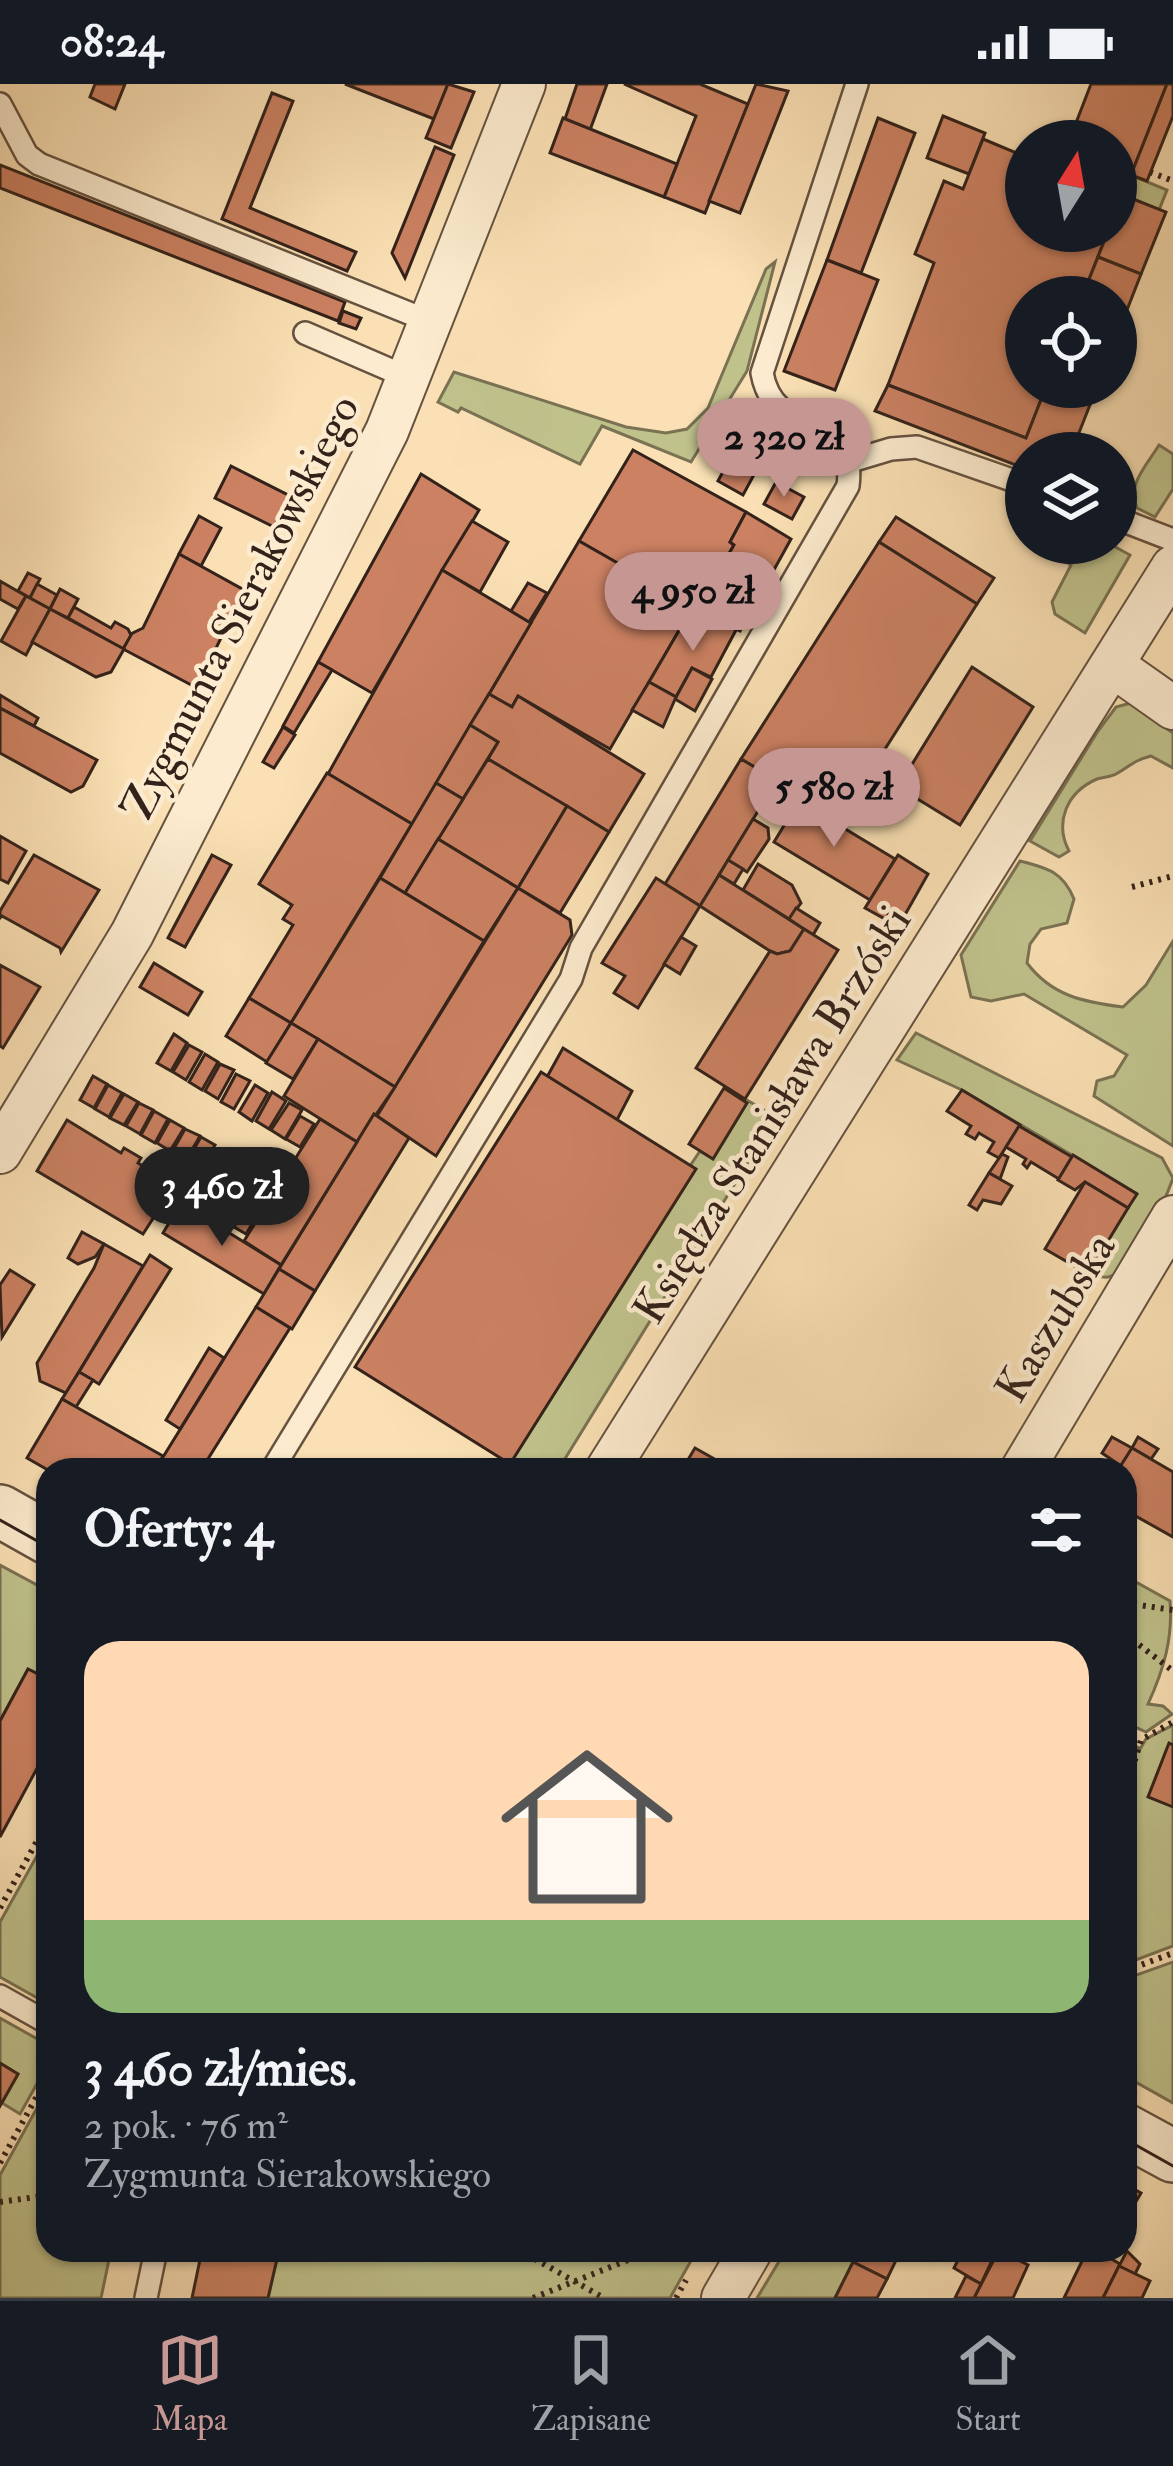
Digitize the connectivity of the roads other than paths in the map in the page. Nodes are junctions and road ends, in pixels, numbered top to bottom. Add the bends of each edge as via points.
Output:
1 (524, 84) edge
2 (857, 84) edge
3 (0, 104) edge
4 (431, 322) junction
5 (305, 333) dead end
6 (409, 378) junction
7 (851, 461) junction
8 (1005, 478) edge
9 (1137, 526) edge
10 (1173, 540) edge
11 (1173, 567) edge
12 (1112, 664) junction
13 (1173, 708) edge
14 (0, 1152) edge
15 (1173, 1217) edge
16 (279, 1458) edge
17 (615, 1458) edge
18 (1029, 1458) edge
19 (0, 1511) edge
20 (36, 1531) edge
21 (0, 1996) edge
22 (36, 2017) edge
23 (1137, 2136) edge
24 (1173, 2156) edge
25 (154, 2262) edge
26 (744, 2262) edge
27 (146, 2298) edge
28 (723, 2298) edge

1 - 4 street, Zygmunta Sierakowskiego
2 - 7 lane via 763,373 767,398 838,440
3 - 4 lane via 39,164
4 - 6 street, Zygmunta Sierakowskiego
5 - 6 lane
6 - 14 street, Zygmunta Sierakowskiego via 132,934
7 - 8 lane via 917,447
7 - 16 lane via 848,486 581,948 571,979
9 - 10 lane
11 - 12 street, Księdza Stanisława Brzóski
12 - 13 street
12 - 17 street, Księdza Stanisława Brzóski
15 - 18 street, Kaszubska
19 - 20 street
21 - 22 lane
23 - 24 street
25 - 27 lane
26 - 28 street

